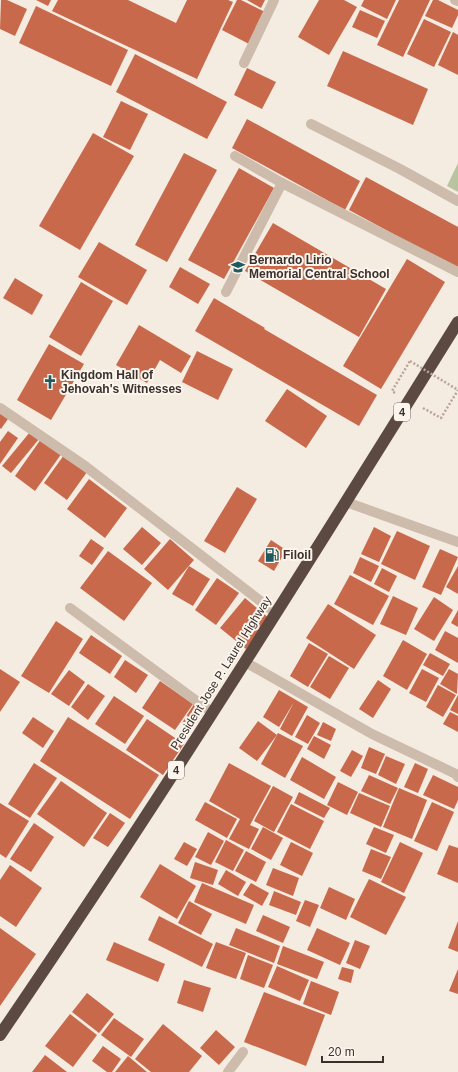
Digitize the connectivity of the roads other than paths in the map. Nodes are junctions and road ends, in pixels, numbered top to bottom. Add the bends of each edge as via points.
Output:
1 (274, 0) edge
2 (244, 63) dead end
3 (311, 124) dead end
4 (235, 156) dead end
5 (282, 183) junction
6 (458, 201) edge
7 (458, 272) edge
8 (226, 292) dead end
9 (458, 322) edge
10 (0, 408) edge
11 (346, 502) junction
12 (458, 542) edge
13 (70, 608) dead end
14 (276, 613) junction
15 (245, 662) junction
16 (213, 713) junction
17 (458, 777) edge
18 (0, 1035) edge
19 (243, 1052) dead end
20 (228, 1072) edge

1 - 2 street
3 - 6 street
4 - 5 street
5 - 7 street
5 - 8 street
9 - 11 highway, President Jose P. Laurel Highway / 4
10 - 14 street via 85,466
11 - 12 street
11 - 14 highway, President Jose P. Laurel Highway / 4
13 - 16 street
14 - 15 highway, President Jose P. Laurel Highway / 4
15 - 16 highway, President Jose P. Laurel Highway / 4
15 - 17 street via 372,734
16 - 18 highway, President Jose P. Laurel Highway / 4
19 - 20 street

